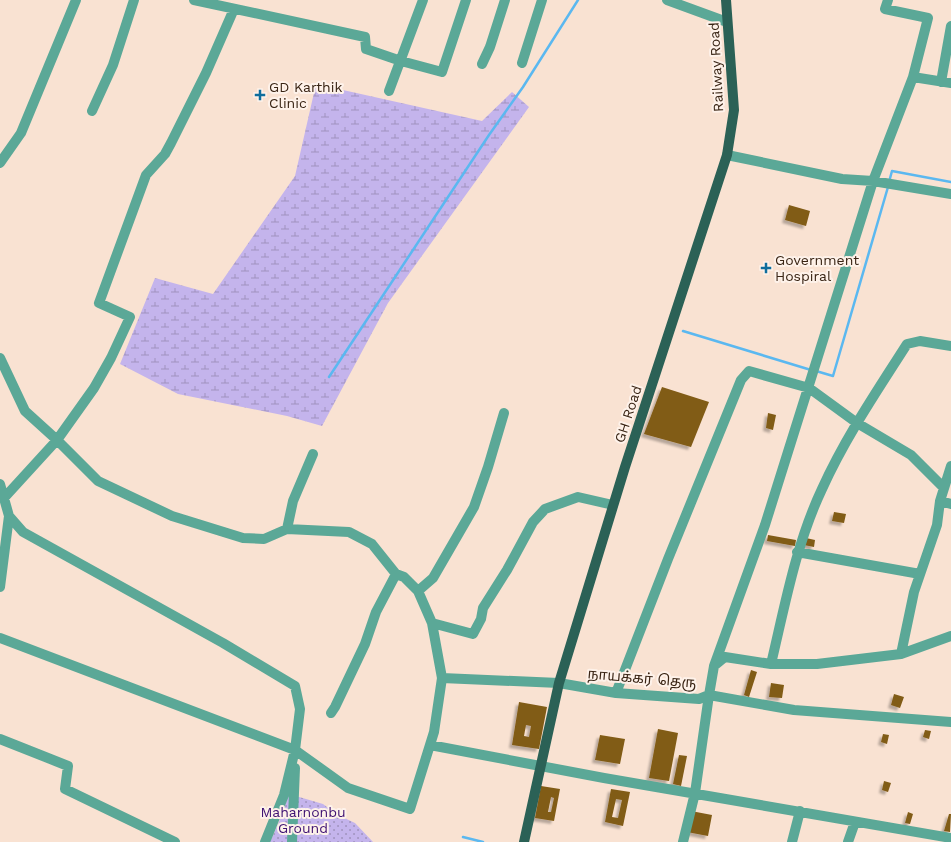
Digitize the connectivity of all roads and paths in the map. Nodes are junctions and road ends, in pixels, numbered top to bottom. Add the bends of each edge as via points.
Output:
1 (76, 0) edge
2 (134, 0) edge
3 (194, 0) edge
4 (423, 0) edge
5 (466, 0) edge
6 (505, 0) edge
7 (542, 0) edge
8 (667, 0) edge
9 (726, 0) edge
10 (888, 0) edge
11 (234, 9) junction
12 (727, 22) junction
13 (951, 26) edge
14 (401, 61) junction
15 (522, 63) dead end
16 (482, 64) dead end
17 (913, 77) junction
18 (946, 82) edge
19 (389, 91) dead end
20 (92, 111) dead end
21 (728, 155) junction
22 (0, 163) edge
23 (873, 181) junction
24 (951, 194) edge
25 (951, 346) edge
26 (0, 358) edge
27 (809, 388) junction
28 (504, 413) dead end
29 (857, 423) junction
30 (57, 440) junction
31 (314, 454) dead end
32 (951, 466) edge
33 (0, 484) edge
34 (944, 488) junction
35 (4, 498) junction
36 (940, 501) junction
37 (951, 504) edge
38 (613, 505) junction
39 (9, 516) junction
40 (287, 529) junction
41 (797, 552) junction
42 (396, 574) junction
43 (920, 574) junction
44 (0, 587) edge
45 (418, 591) junction
46 (432, 623) junction
47 (951, 636) edge
48 (0, 638) edge
49 (901, 654) junction
50 (771, 664) junction
51 (714, 666) junction
52 (442, 678) junction
53 (559, 683) junction
54 (616, 693) junction
55 (709, 695) junction
56 (330, 713) dead end
57 (951, 722) edge
58 (0, 739) edge
59 (430, 745) junction
60 (295, 750) junction
61 (540, 765) junction
62 (695, 793) junction
63 (800, 811) junction
64 (855, 822) junction
65 (951, 838) edge
66 (175, 842) edge
67 (265, 842) edge
68 (292, 842) edge
69 (524, 842) edge
70 (683, 842) edge
71 (792, 842) edge
72 (848, 842) edge

1 - 22 street via 21,133
2 - 20 street via 113,65
3 - 11 street
4 - 14 street
5 - 14 street via 442,72
6 - 16 street
7 - 15 street
8 - 12 street
9 - 12 main road, Railway Road
10 - 17 street via 886,9 928,18
11 - 14 street via 365,37 366,49
11 - 30 street via 206,74 171,143 165,154 146,175 99,303 130,317 94,388
12 - 21 main road, Railway Road via 734,110
13 - 18 street
14 - 19 street
17 - 18 street
17 - 23 street
21 - 23 street via 842,179
21 - 38 main road, GH Road
23 - 24 street
23 - 27 street
25 - 29 street via 920,341 907,344
26 - 30 street via 25,411
27 - 29 street
27 - 51 street via 765,525
27 - 54 street via 749,370 741,380
28 - 45 street via 474,507 433,578
29 - 34 street via 911,455
29 - 41 street via 821,489
30 - 35 street
30 - 40 street via 98,481 172,516 243,538 264,539
31 - 40 street via 293,501
32 - 34 street
33 - 35 street
34 - 36 street
35 - 39 street
36 - 37 street
36 - 43 street via 937,525
38 - 46 street via 578,497 546,509 533,522 483,608 481,619 473,634
38 - 53 main road, GH Road
39 - 44 street
39 - 60 street via 23,532 295,686 300,709
40 - 42 street via 349,532 372,544
41 - 43 street
41 - 50 street
42 - 45 street
42 - 56 street via 376,612 365,644
43 - 49 street
45 - 46 street
46 - 52 street
47 - 49 street, நாயக்கர் தெரு
48 - 60 street
49 - 50 street, நாயக்கர் தெரு via 817,664
50 - 51 street, நாயக்கர் தெரு via 725,657
51 - 55 street, நாயக்கர் தெரு
52 - 53 street, நாயக்கர் தெரு
52 - 59 street
53 - 54 street, நாயக்கர் தெரு
53 - 61 main road, GH Road
54 - 55 street, நாயக்கர் தெரு via 699,699
55 - 57 street via 794,710
55 - 62 street
58 - 66 street via 68,766 65,789
59 - 60 street via 410,809 348,788
59 - 61 street
60 - 67 street via 284,796
60 - 68 street
61 - 62 street
61 - 69 main road, GH Road
62 - 63 street
62 - 70 street
63 - 64 street
63 - 71 street
64 - 65 street
64 - 72 street

